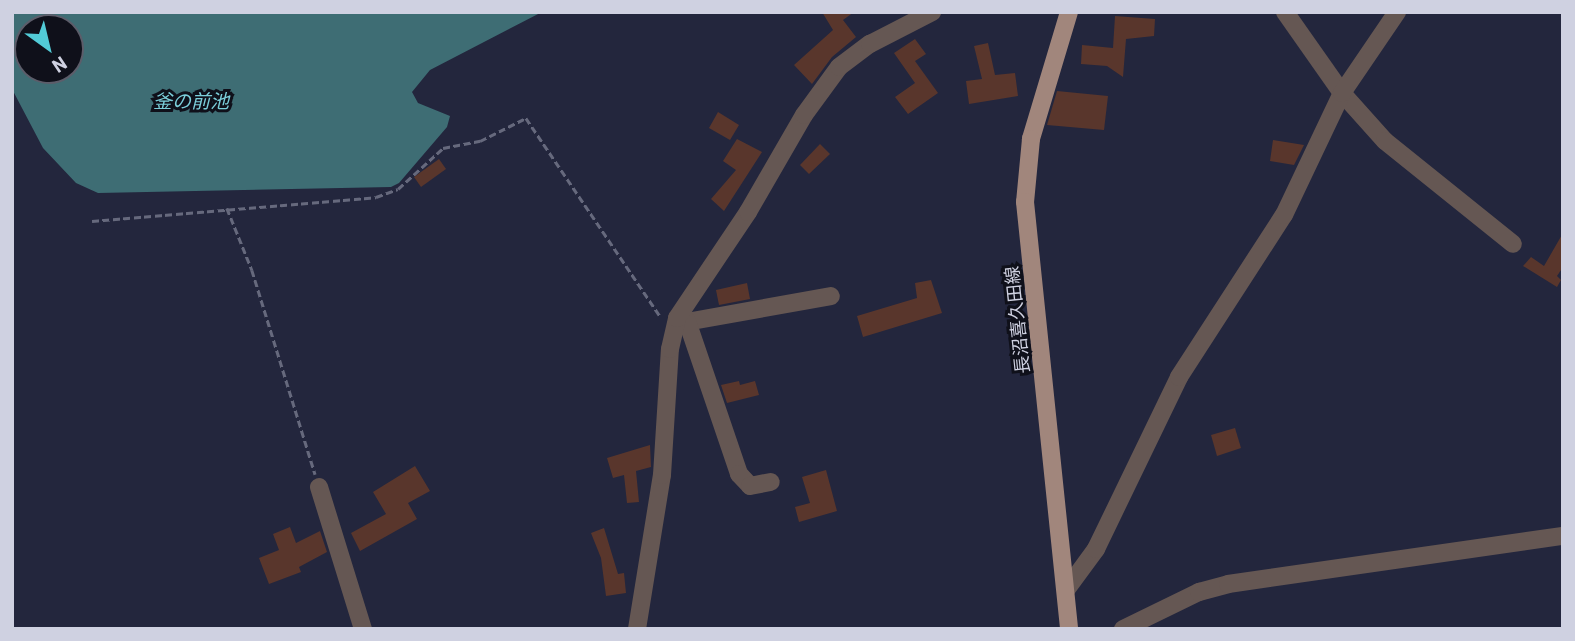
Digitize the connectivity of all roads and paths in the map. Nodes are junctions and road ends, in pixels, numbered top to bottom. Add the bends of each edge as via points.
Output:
1 (932, 12) edge
2 (1069, 12) edge
3 (1285, 12) edge
4 (1397, 12) edge
5 (1342, 93) junction
6 (227, 208) junction
7 (92, 220) dead end
8 (1513, 244) dead end
9 (831, 296) dead end
10 (679, 322) junction
11 (771, 482) dead end
12 (319, 487) joint
13 (1563, 536) edge
14 (1066, 590) junction
15 (363, 629) edge
16 (637, 629) edge
17 (1069, 629) edge
18 (1123, 629) edge

1 - 10 street via 870,44 839,67 804,115
2 - 14 main road, 長沼喜久田線 via 1031,139 1026,202
3 - 5 street
4 - 5 street
5 - 8 street via 1385,141
5 - 14 street via 1284,215 1180,377 1096,550
6 - 7 path
6 - 10 path via 389,194 443,148 480,141 526,118 652,308
6 - 12 path via 252,270
9 - 10 street
10 - 11 street via 739,474 750,486
10 - 16 street via 667,439
12 - 15 street
13 - 18 street via 1228,584 1199,592
14 - 17 main road, 長沼喜久田線

